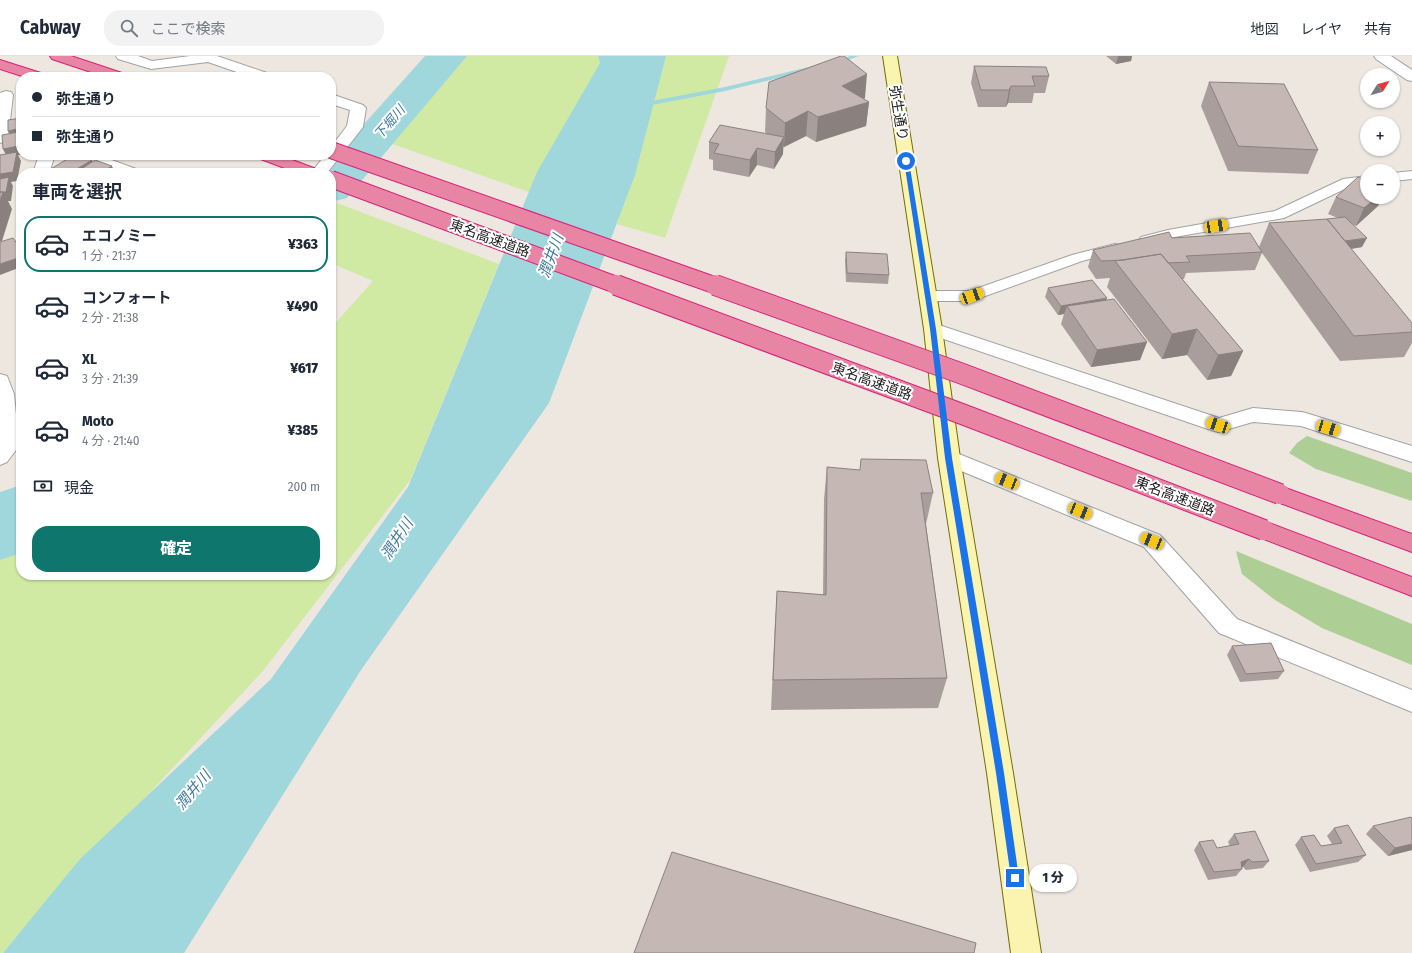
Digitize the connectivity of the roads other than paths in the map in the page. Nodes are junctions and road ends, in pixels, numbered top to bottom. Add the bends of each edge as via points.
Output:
1 (57, 56) edge
2 (123, 56) edge
3 (890, 56) edge
4 (1382, 56) edge
5 (0, 64) edge
6 (24, 72) edge
7 (105, 72) edge
8 (250, 72) edge
9 (1412, 77) edge
10 (3, 94) edge
11 (16, 98) edge
12 (336, 101) edge
13 (0, 138) edge
14 (336, 151) edge
15 (336, 152) edge
16 (97, 160) edge
17 (278, 160) edge
18 (329, 160) edge
19 (119, 168) edge
20 (299, 168) edge
21 (323, 168) edge
22 (1412, 175) edge
23 (1400, 176) edge
24 (336, 181) edge
25 (1360, 181) edge
26 (928, 296) junction
27 (933, 329) junction
28 (0, 381) edge
29 (10, 449) edge
30 (1407, 450) edge
31 (949, 458) junction
32 (1412, 543) edge
33 (1412, 587) edge
34 (1412, 701) edge
35 (1026, 953) edge

1 - 7 highway
2 - 8 street via 151,65 209,58
3 - 26 street, 弥生通り
4 - 9 street
5 - 6 highway
10 - 11 street
10 - 13 street
12 - 14 street via 358,108 355,127
15 - 32 highway, bridge via 938,365
16 - 19 street
17 - 20 highway
18 - 21 street
22 - 23 lane
24 - 33 highway, 東名高速道路, bridge via 962,414
25 - 26 lane via 1348,182 1279,215 1168,234 1077,258 972,296
26 - 27 street, 弥生通り
27 - 30 street via 1218,425 1253,415 1302,419
27 - 31 street, 弥生通り
28 - 29 street via 4,394
31 - 34 street via 1152,541 1228,626
31 - 35 street, 弥生通り

